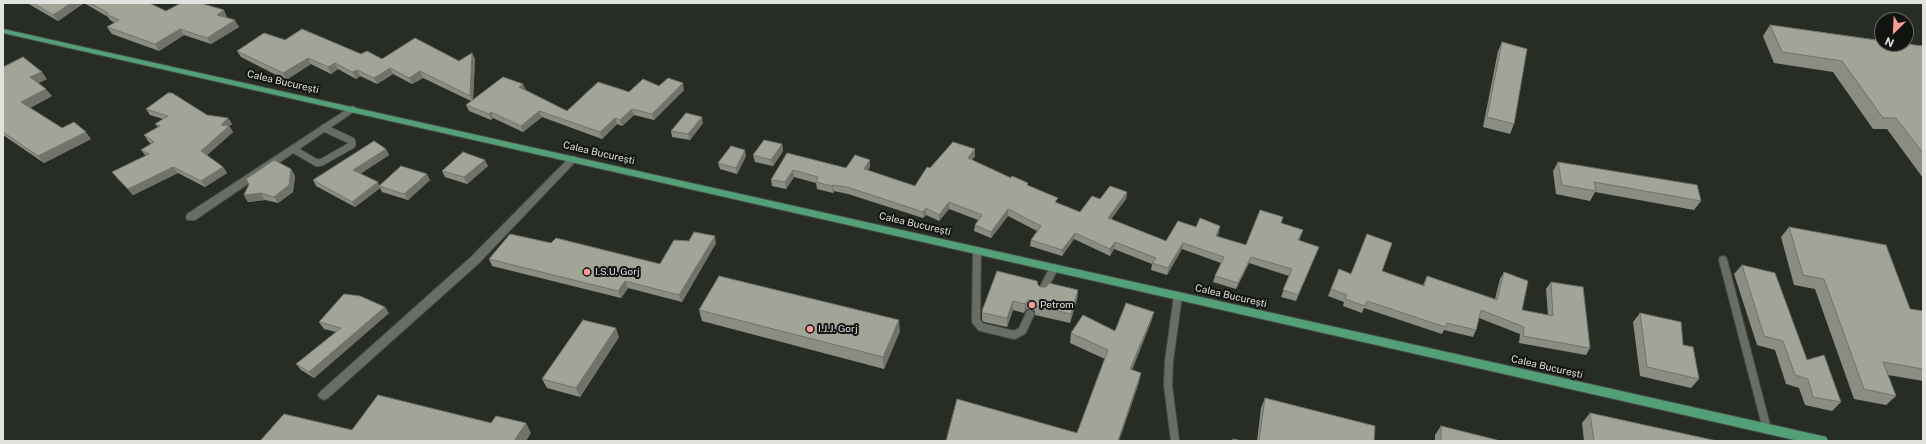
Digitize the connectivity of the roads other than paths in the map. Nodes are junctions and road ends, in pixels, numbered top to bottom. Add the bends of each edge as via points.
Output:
1 (3, 31) edge
2 (352, 110) junction
3 (324, 128) junction
4 (293, 149) junction
5 (573, 159) junction
6 (191, 218) dead end
7 (977, 251) junction
8 (1723, 260) dead end
9 (1054, 268) junction
10 (1042, 291) edge
11 (1178, 296) junction
12 (1030, 314) dead end
13 (324, 395) dead end
14 (1767, 429) junction
15 (1175, 441) edge
16 (1822, 441) edge

1 - 2 main road, Calea București
2 - 3 street
2 - 5 main road, Calea București
3 - 4 street
3 - 4 lane via 352,141 352,145 322,162 317,162
4 - 6 street
5 - 7 main road, Calea București
5 - 13 street via 475,260
7 - 9 main road, Calea București
7 - 12 lane via 976,321 981,327 1014,335 1022,331
8 - 14 lane
9 - 10 lane
9 - 11 main road, Calea București
11 - 14 main road, Calea București
11 - 15 lane via 1168,361 1168,385
14 - 16 main road, Calea București

